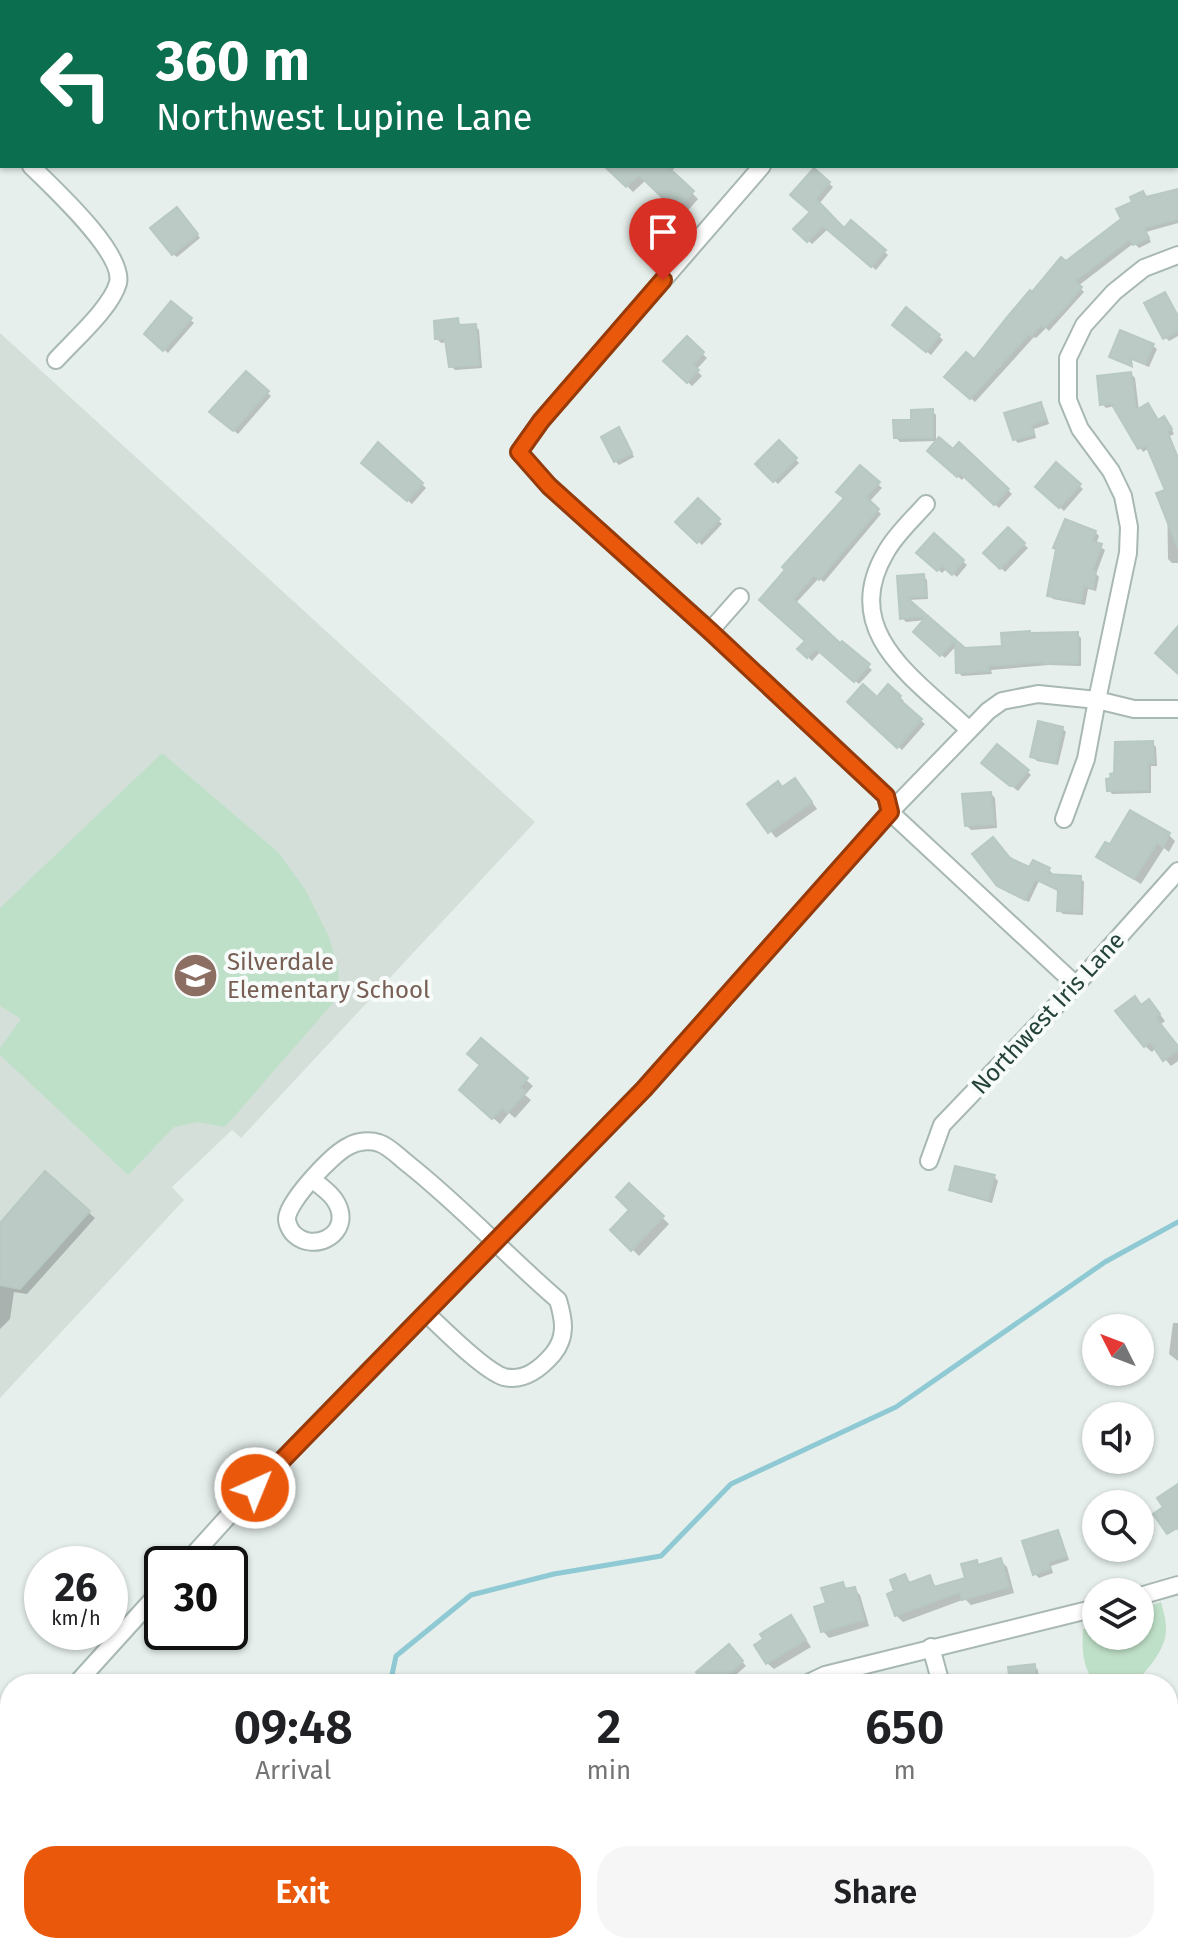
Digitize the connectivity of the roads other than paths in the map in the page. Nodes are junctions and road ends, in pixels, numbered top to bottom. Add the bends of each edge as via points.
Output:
1 (33, 168) edge
2 (760, 168) edge
3 (1178, 255) edge
4 (56, 360) dead end
5 (926, 504) dead end
6 (740, 597) dead end
7 (710, 631) junction
8 (1097, 700) junction
9 (1178, 709) edge
10 (969, 730) junction
11 (890, 812) junction
12 (1064, 819) dead end
13 (1178, 871) edge
14 (1076, 985) junction
15 (929, 1161) dead end
16 (313, 1180) dead end
17 (495, 1242) junction
18 (426, 1313) junction
19 (201, 1546) edge
20 (1178, 1585) edge
21 (1154, 1592) edge
22 (144, 1609) edge
23 (1082, 1611) edge
24 (931, 1647) junction
25 (85, 1674) edge
26 (829, 1674) edge
27 (938, 1674) edge

1 - 4 street via 105,246 119,280 110,300
2 - 7 street via 519,452 549,486
3 - 8 street via 1144,268 1114,292 1084,325 1068,358 1068,400 1080,429 1111,471 1129,527
5 - 10 street via 886,552 871,587 870,606 874,627 891,654
6 - 7 street
7 - 11 street via 886,796
8 - 9 street via 1134,709
8 - 10 street via 1019,696 1002,701
8 - 12 street via 1086,759
10 - 11 street
11 - 14 street
11 - 17 street via 644,1089
13 - 14 street, Northwest Iris Lane
14 - 15 street, Northwest Iris Lane via 942,1125
16 - 17 street via 348,1146 380,1143
17 - 18 street
17 - 18 street via 558,1300 564,1328 547,1361 532,1374 504,1377
18 - 19 street
20 - 21 street
22 - 25 street
23 - 24 street
24 - 26 street
24 - 27 street

